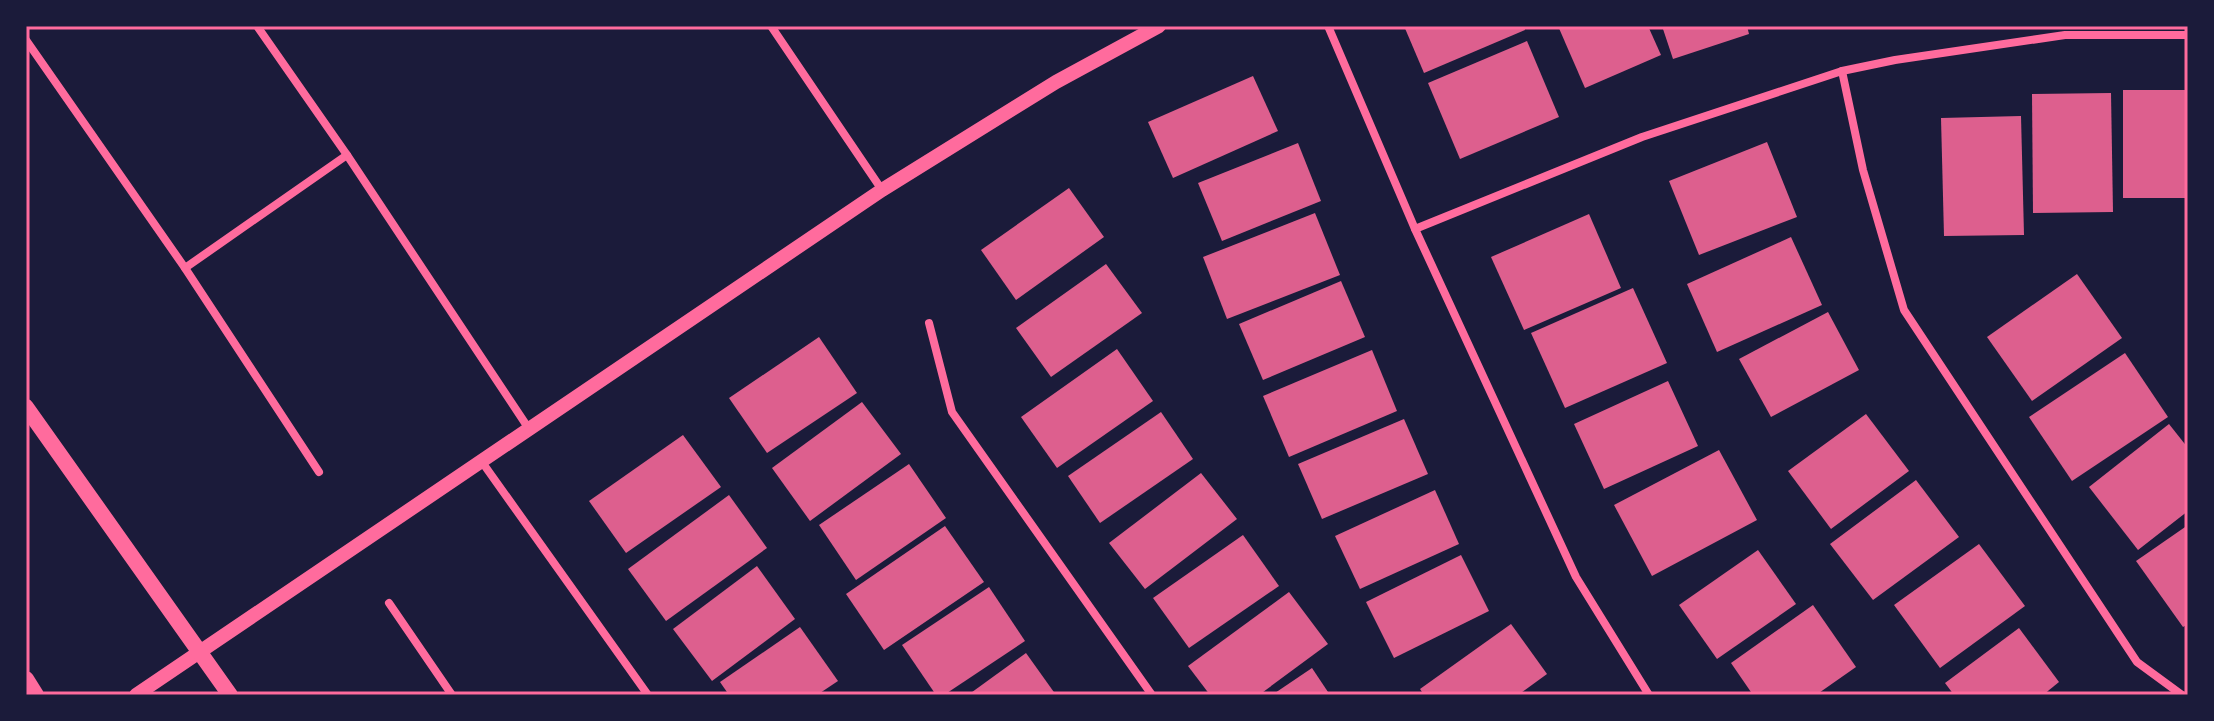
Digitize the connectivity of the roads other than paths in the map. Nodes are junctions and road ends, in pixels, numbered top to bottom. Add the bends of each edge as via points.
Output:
1 (257, 26) edge
2 (771, 26) edge
3 (1159, 26) edge
4 (1328, 26) edge
5 (2188, 35) edge
6 (26, 40) edge
7 (1842, 71) junction
8 (347, 155) junction
9 (882, 190) junction
10 (1415, 229) junction
11 (185, 268) junction
12 (929, 323) dead end
13 (26, 407) edge
14 (529, 429) junction
15 (482, 462) junction
16 (319, 472) dead end
17 (389, 603) dead end
18 (201, 652) junction
19 (26, 679) edge
20 (36, 695) edge
21 (136, 695) edge
22 (230, 695) edge
23 (452, 695) edge
24 (648, 695) edge
25 (1152, 695) edge
26 (1649, 695) edge
27 (2182, 695) edge

1 - 8 street
2 - 9 street
3 - 9 street via 1056,82
4 - 10 street
5 - 7 street via 2065,35
6 - 11 street
7 - 10 street via 1642,137
7 - 27 street via 1863,170 1904,310 2137,662
8 - 11 street
8 - 14 street
9 - 14 street
10 - 26 street via 1576,577
11 - 16 street
12 - 25 street via 952,412
13 - 18 main road
14 - 15 street
15 - 18 street
15 - 24 street
17 - 23 street
18 - 21 street
18 - 22 main road
19 - 20 main road

